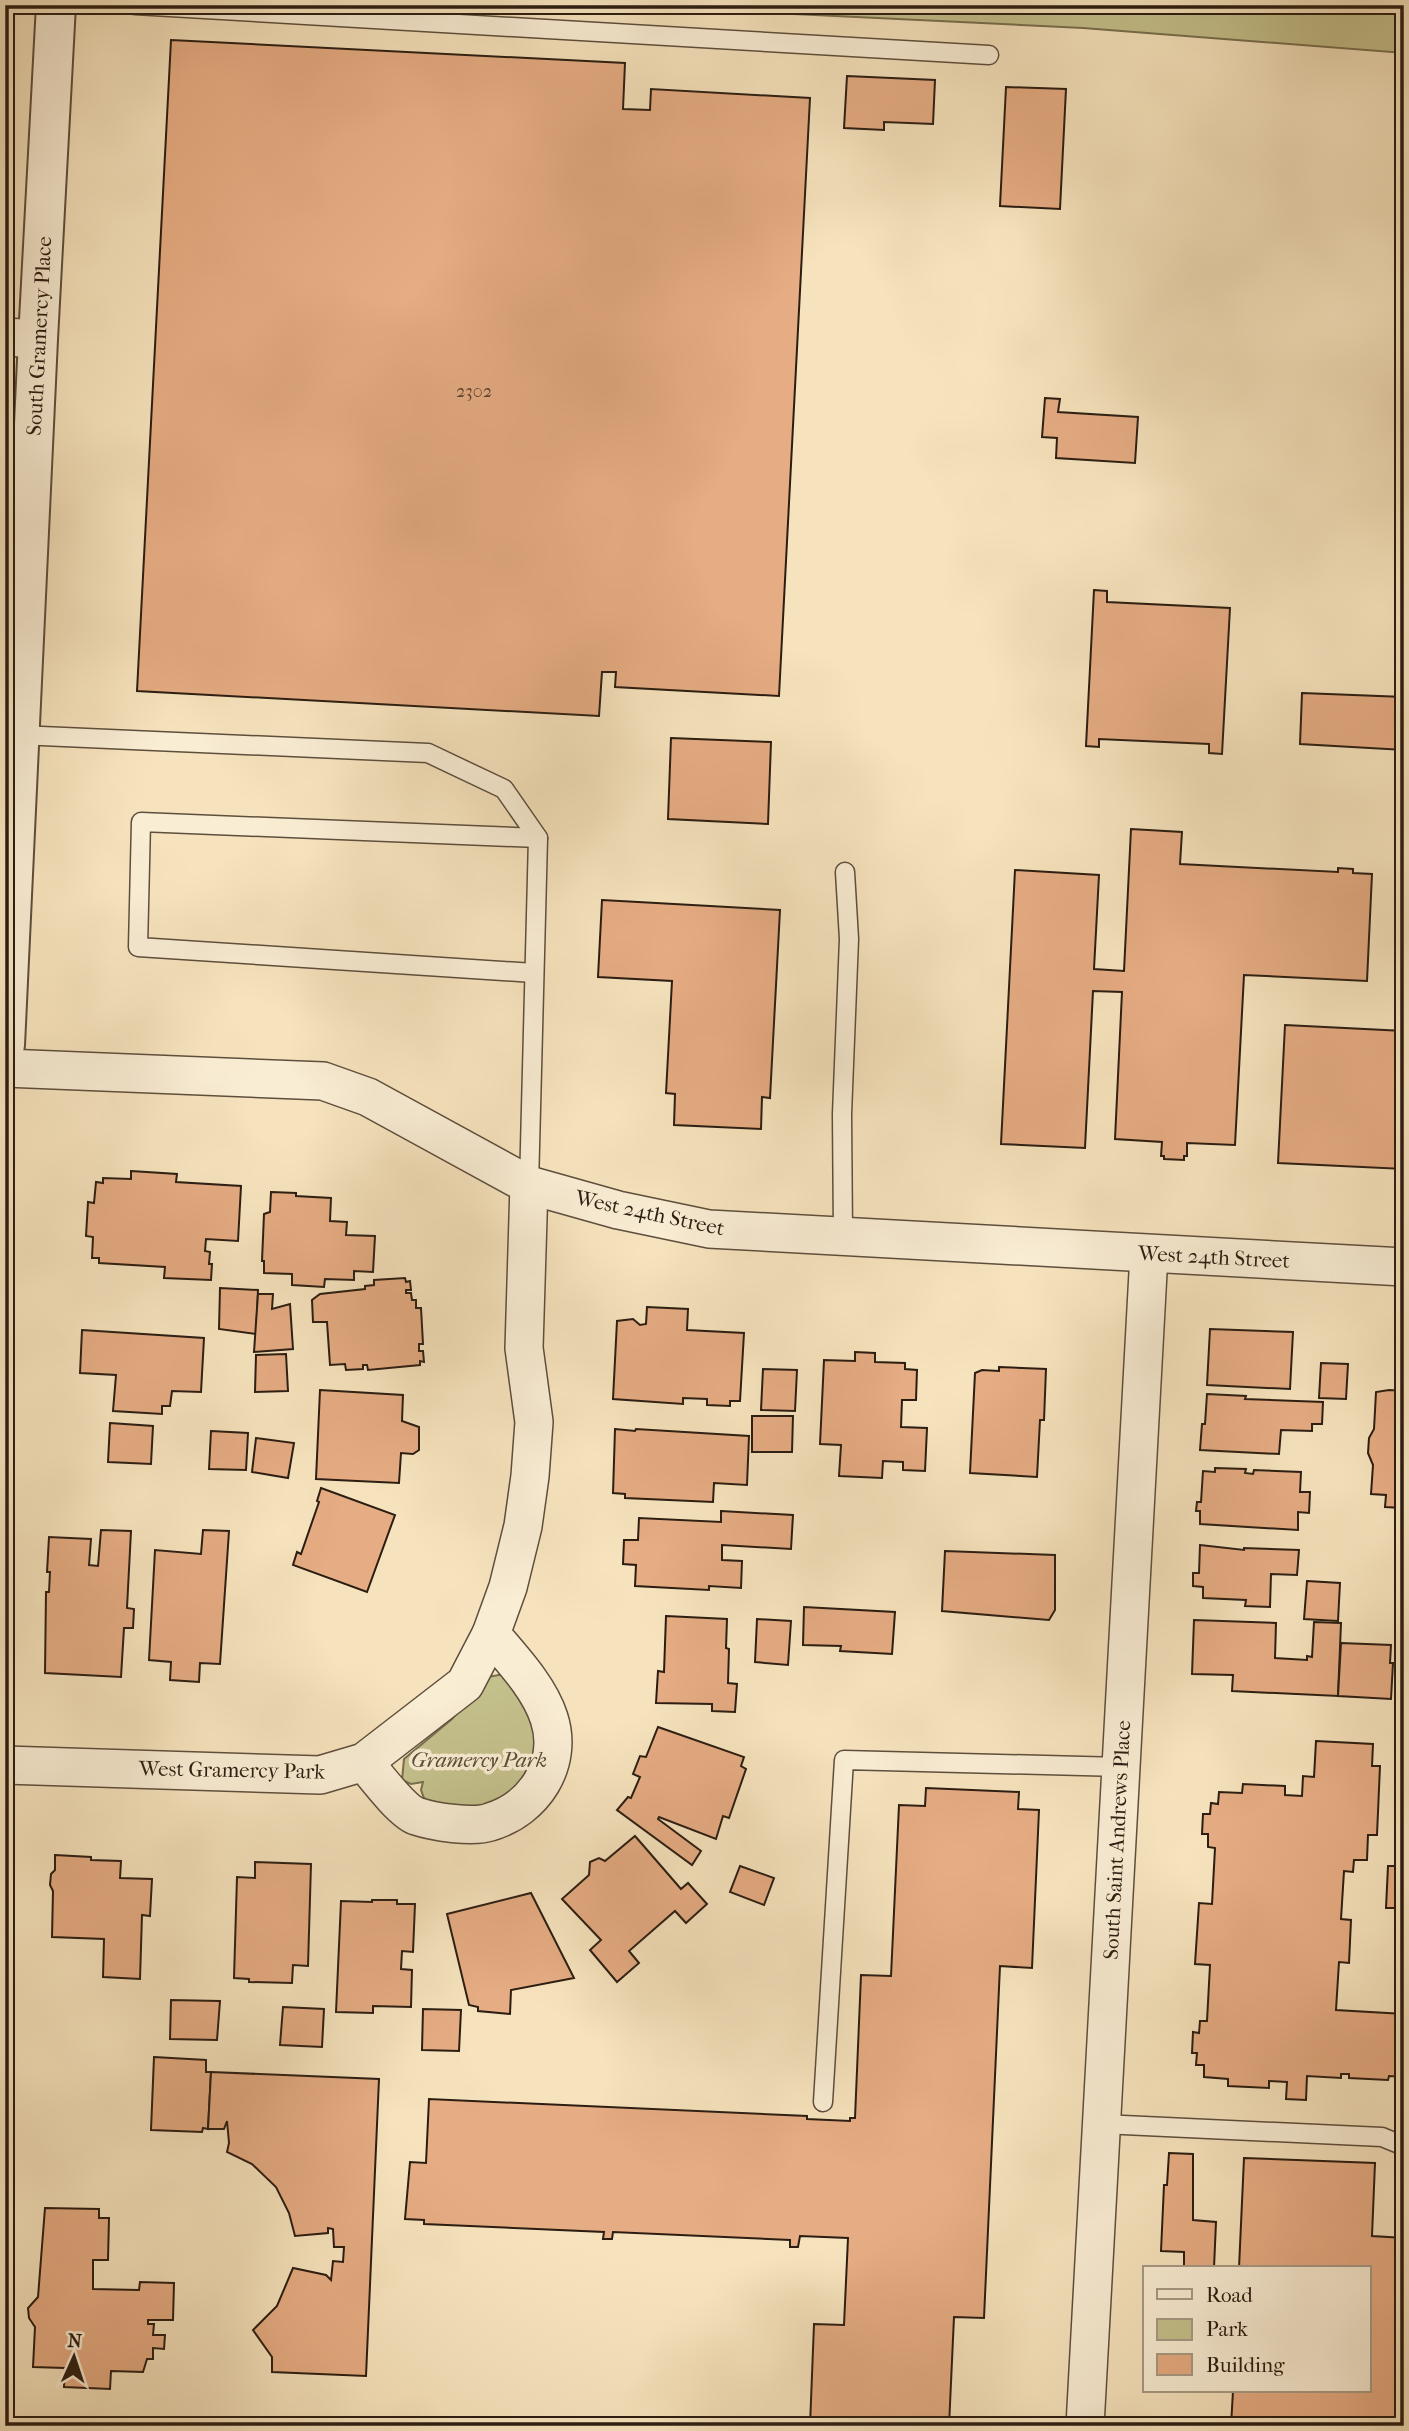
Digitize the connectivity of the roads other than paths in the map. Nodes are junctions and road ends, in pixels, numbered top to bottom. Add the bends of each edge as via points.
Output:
1 (57, 5) edge
2 (135, 5) edge
3 (989, 55) dead end
4 (22, 338) edge
5 (13, 696) edge
6 (19, 735) junction
7 (538, 838) junction
8 (845, 872) dead end
9 (534, 973) junction
10 (5, 1045) edge
11 (5, 1068) edge
12 (529, 1185) junction
13 (843, 1237) junction
14 (1149, 1254) junction
15 (1404, 1267) edge
16 (491, 1634) junction
17 (363, 1762) junction
18 (5, 1765) edge
19 (1121, 1766) junction
20 (823, 2102) dead end
21 (1102, 2124) junction
22 (1404, 2146) edge
23 (1085, 2426) edge

1 - 4 street, South Gramercy Place
2 - 3 lane
4 - 5 street, South Gramercy Place
5 - 6 street, South Gramercy Place
6 - 7 lane via 428,753 503,789
6 - 10 street, South Gramercy Place
7 - 9 lane
7 - 9 lane via 141,822 138,947
8 - 13 lane via 849,939
9 - 12 lane
11 - 12 street, West 24th Street via 323,1080 368,1097
12 - 13 street, West 24th Street via 709,1229
12 - 16 street, West Gramercy Park via 524,1348 534,1422 530,1476 508,1587
13 - 14 street, West 24th Street
14 - 15 street, West 24th Street
14 - 19 street, South Saint Andrews Place
16 - 17 street, West Gramercy Park via 465,1685
16 - 17 street via 550,1718 550,1766 540,1789 516,1812 488,1823 454,1824 414,1815
17 - 18 street, West Gramercy Park via 320,1775
19 - 20 lane via 844,1760
19 - 21 street, South Saint Andrews Place
21 - 22 lane via 1382,2137
21 - 23 street, South Saint Andrews Place

